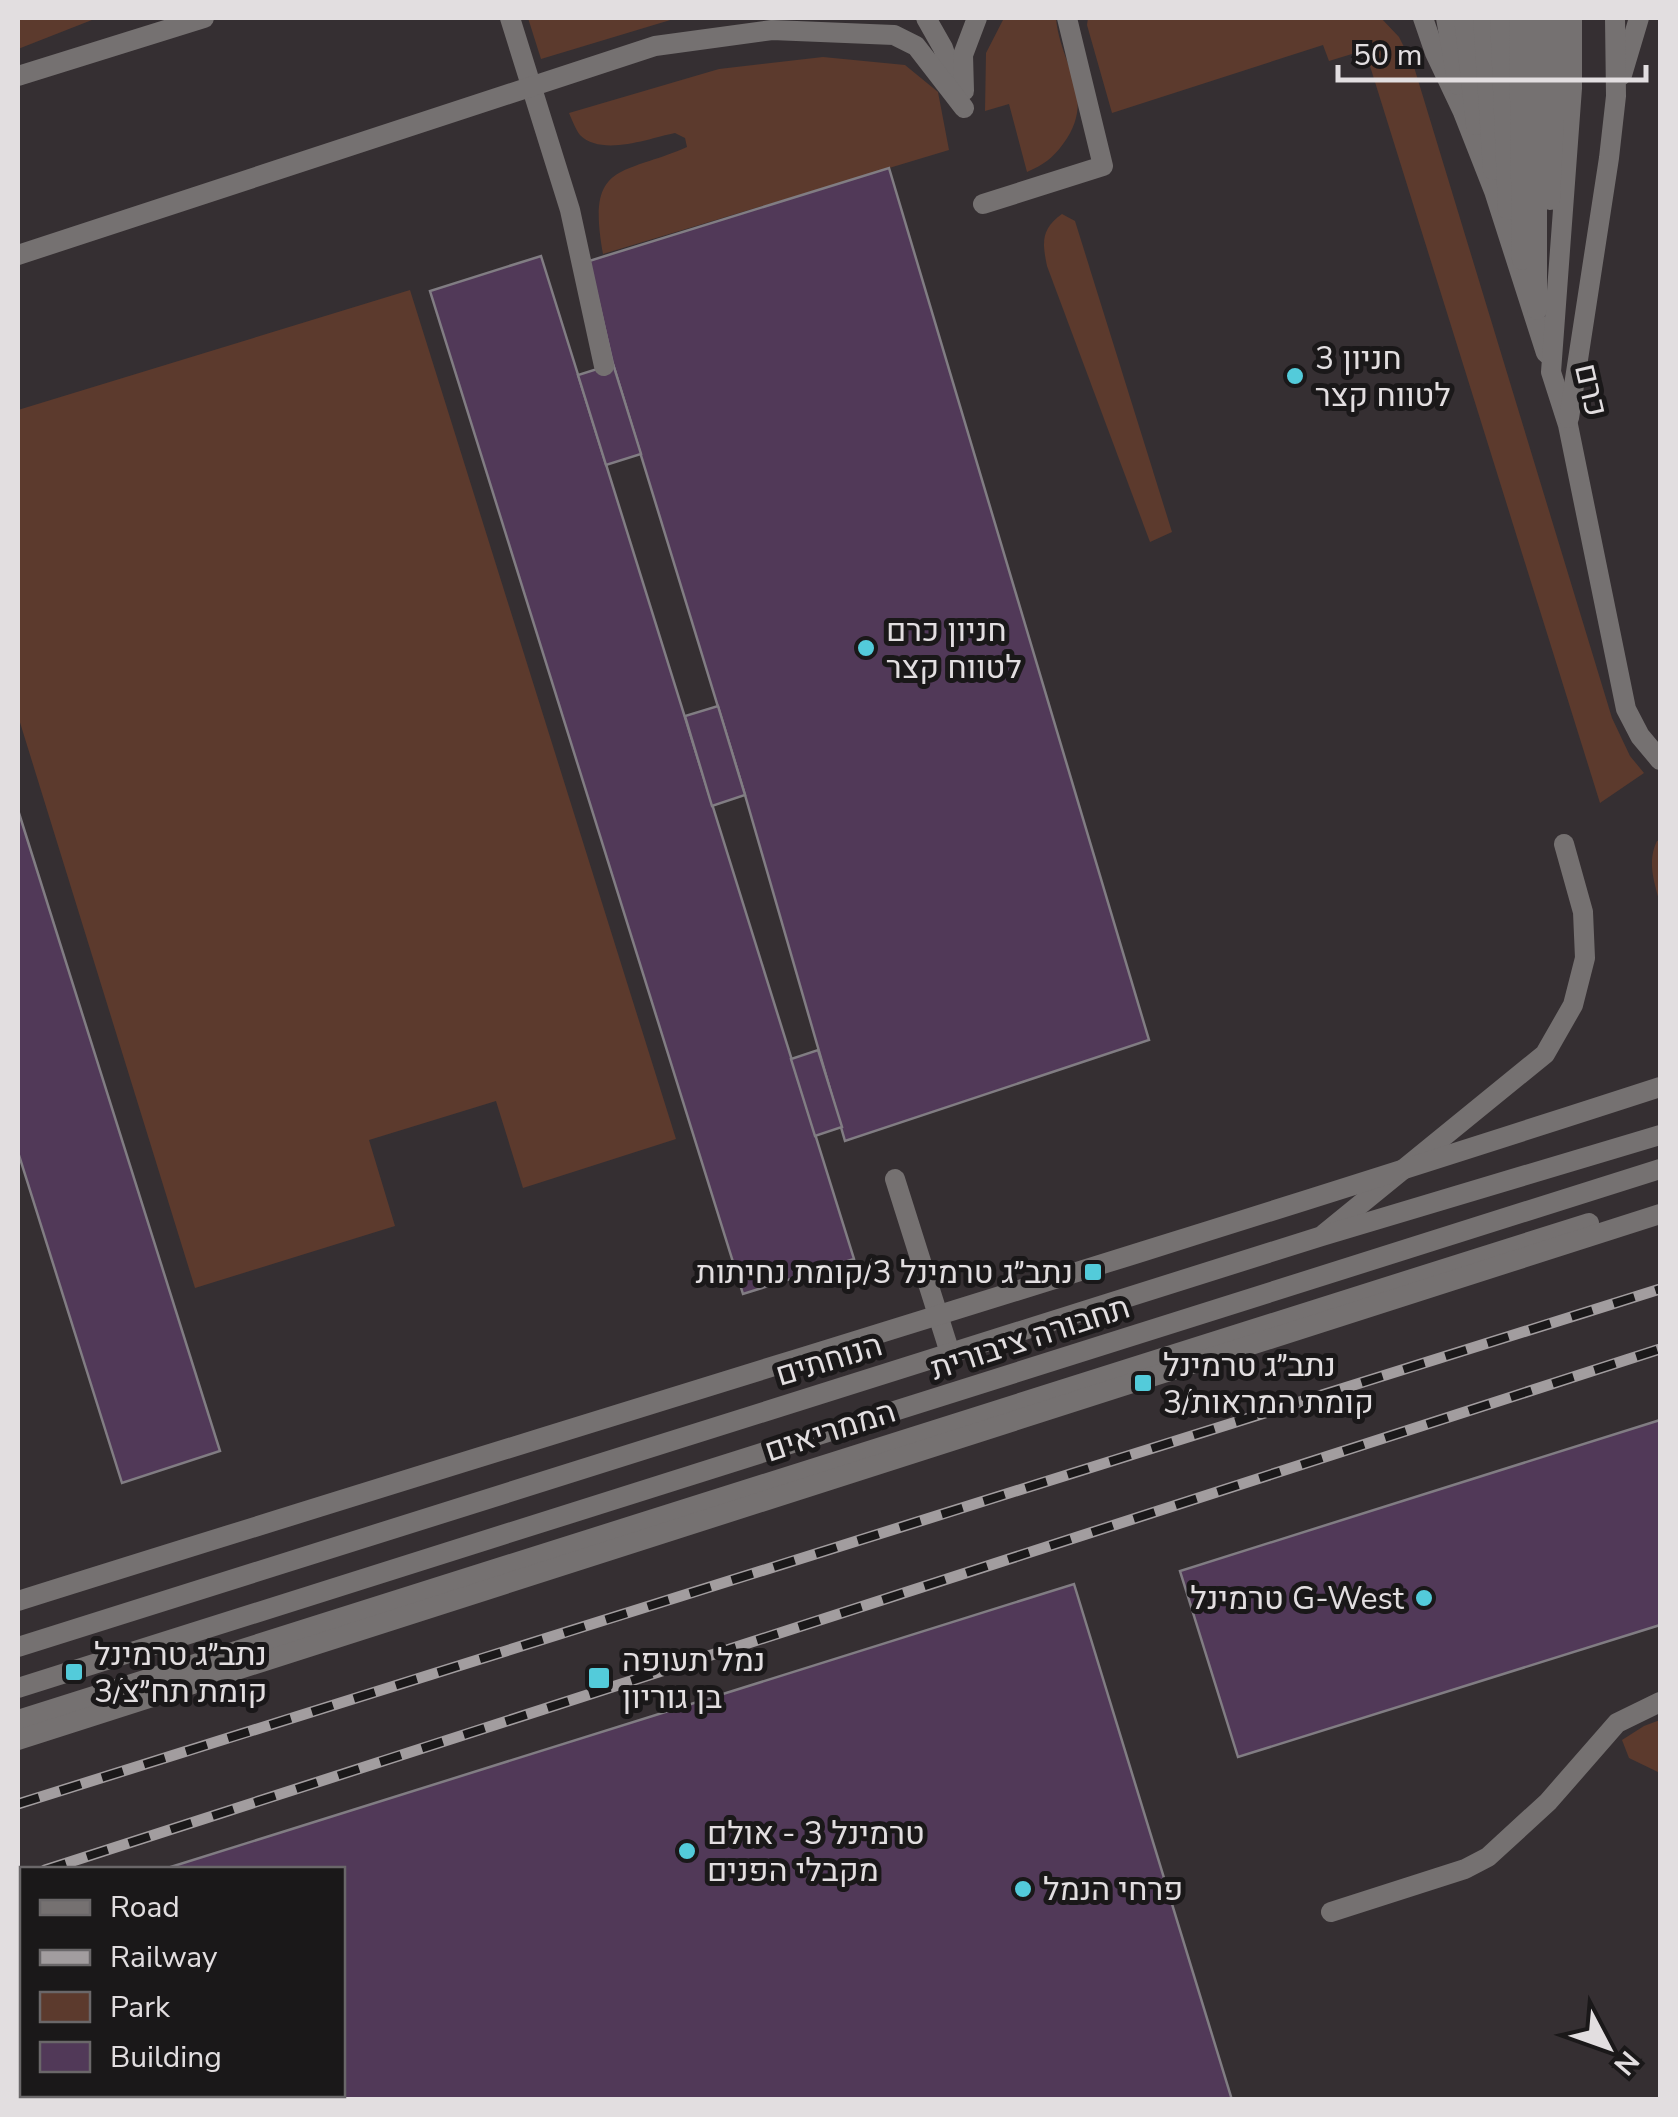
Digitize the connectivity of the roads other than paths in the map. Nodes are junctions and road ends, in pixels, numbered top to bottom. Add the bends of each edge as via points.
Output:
1 (204, 18) edge
2 (510, 18) edge
3 (926, 18) edge
4 (976, 18) edge
5 (1067, 18) edge
6 (1423, 18) edge
7 (1446, 18) edge
8 (1464, 18) edge
9 (1483, 18) edge
10 (1500, 18) edge
11 (1519, 18) edge
12 (1537, 18) edge
13 (1554, 18) edge
14 (1572, 18) edge
15 (1616, 18) edge
16 (1640, 18) edge
17 (182, 22) edge
18 (18, 76) edge
19 (532, 85) junction
20 (1616, 96) junction
21 (964, 108) junction
22 (1463, 112) junction
23 (1478, 148) junction
24 (1494, 191) junction
25 (983, 204) dead end
26 (1508, 238) junction
27 (18, 256) edge
28 (1522, 288) junction
29 (1538, 321) junction
30 (604, 366) dead end
31 (1551, 372) junction
32 (1568, 425) junction
33 (1660, 760) edge
34 (1564, 844) dead end
35 (1660, 1087) edge
36 (1660, 1135) edge
37 (1660, 1169) edge
38 (895, 1179) dead end
39 (1660, 1200) edge
40 (1660, 1214) edge
41 (1322, 1236) junction
42 (950, 1353) junction
43 (18, 1601) edge
44 (18, 1647) edge
45 (18, 1688) edge
46 (1660, 1702) edge
47 (18, 1720) edge
48 (18, 1740) edge
49 (1331, 1912) dead end

1 - 17 street
2 - 19 street
3 - 21 street
4 - 21 street via 963,55
5 - 25 street via 1103,166
6 - 22 street
7 - 22 street
8 - 23 street
9 - 24 street
10 - 26 street
11 - 28 street
12 - 29 street
13 - 31 street via 1545,304
14 - 31 street, כרם
15 - 20 street
16 - 20 street
17 - 18 street
19 - 21 street via 655,46 772,30 894,35 916,46
19 - 27 street
19 - 30 street via 570,210
20 - 32 street
22 - 23 street
23 - 24 street
24 - 26 street
26 - 28 street
28 - 29 street
29 - 31 street
31 - 32 street, כרם
32 - 33 street, כרם via 1626,709
34 - 41 street via 1583,912 1585,958 1572,1005 1546,1054
35 - 43 street, bridge
36 - 41 street, הנוחתים
37 - 45 street, תחבורה ציבורית
38 - 42 street
39 - 47 street, הממריאים
40 - 48 street
41 - 42 street, הנוחתים
42 - 44 street, הנוחתים
46 - 49 street via 1617,1723 1548,1802 1488,1857

